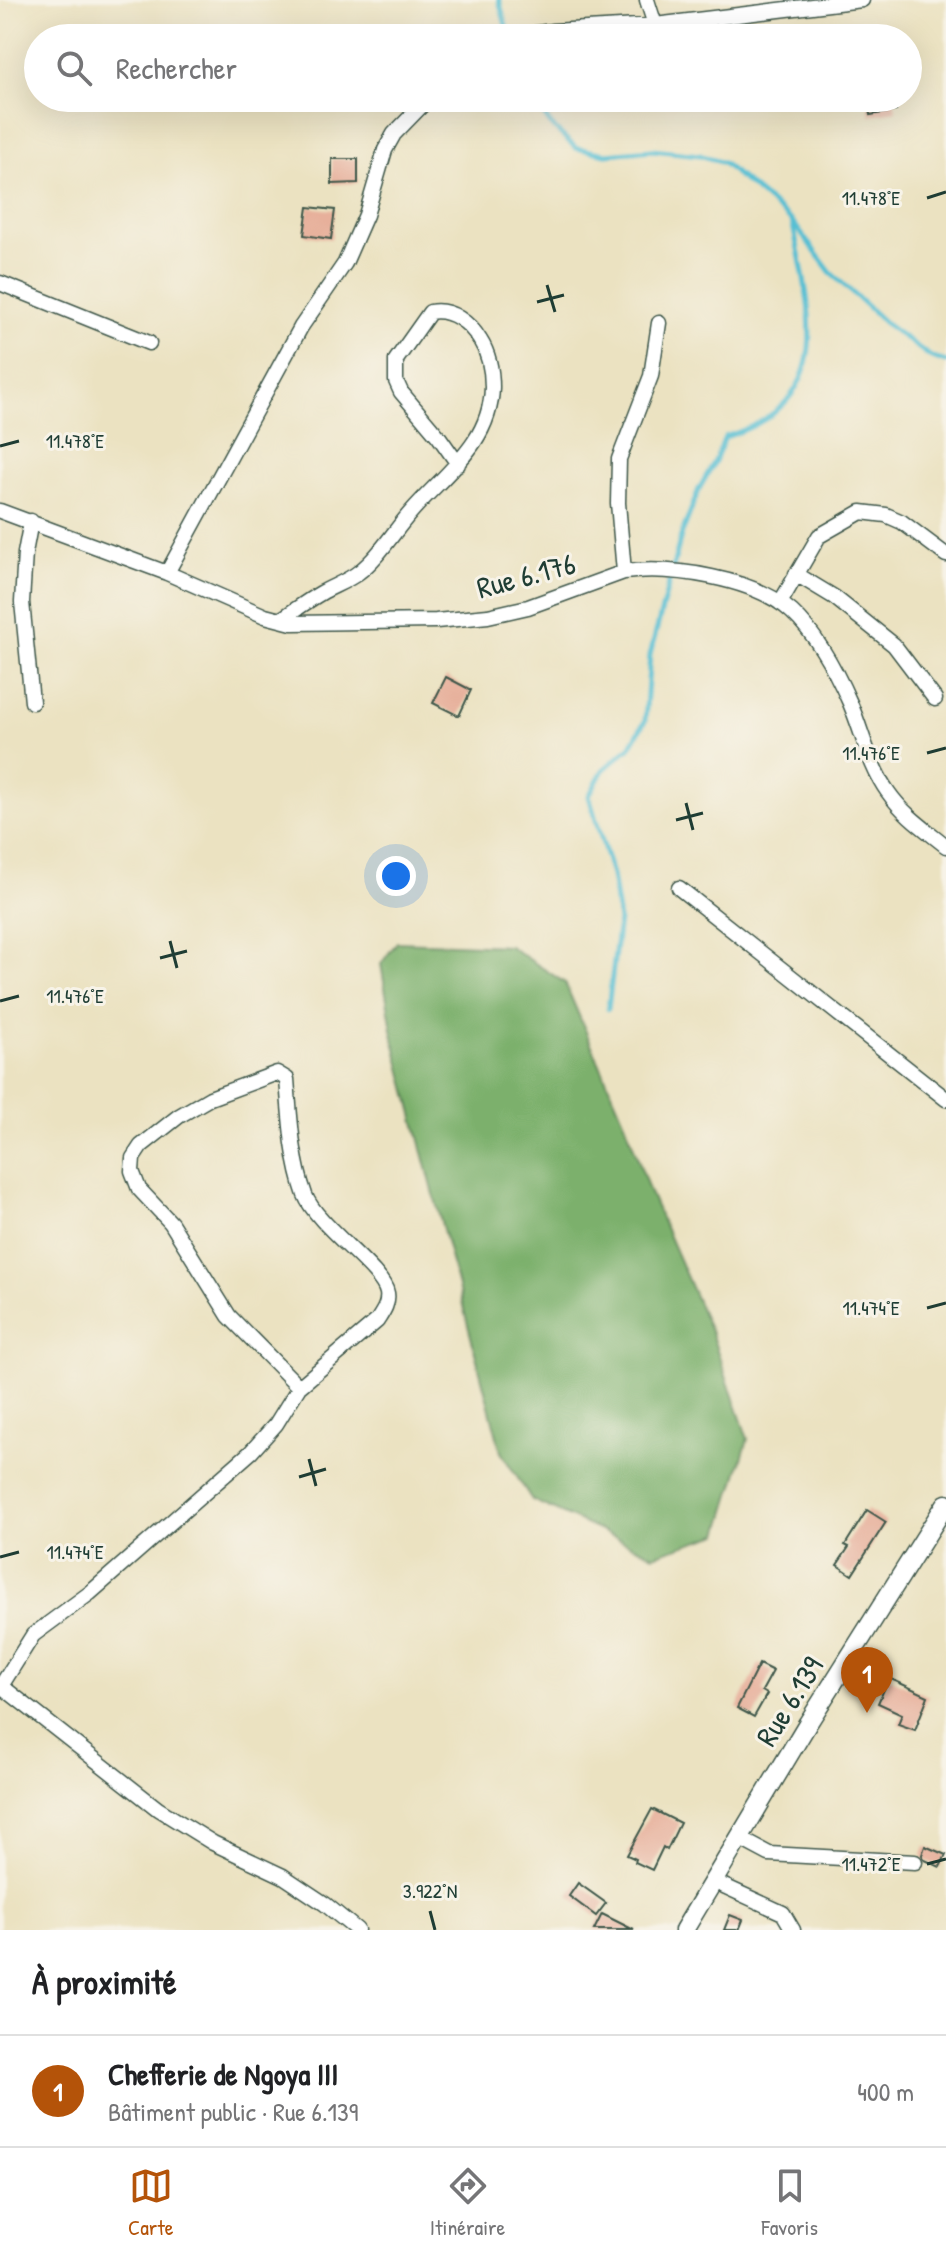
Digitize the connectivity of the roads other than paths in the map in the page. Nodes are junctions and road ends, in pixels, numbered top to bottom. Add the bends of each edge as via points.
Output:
1 (647, 0) edge
2 (862, 0) edge
3 (655, 24) edge
4 (663, 24) edge
5 (415, 112) edge
6 (0, 283) edge
7 (659, 323) dead end
8 (149, 343) dead end
9 (458, 464) junction
10 (0, 511) edge
11 (31, 521) junction
12 (946, 555) edge
13 (624, 572) junction
14 (167, 573) junction
15 (796, 574) junction
16 (780, 603) junction
17 (280, 620) junction
18 (935, 699) dead end
19 (32, 702) dead end
20 (946, 846) edge
21 (679, 888) dead end
22 (946, 1099) edge
23 (299, 1387) junction
24 (946, 1504) edge
25 (0, 1686) edge
26 (739, 1838) junction
27 (915, 1862) dead end
28 (713, 1881) junction
29 (357, 1930) edge
30 (684, 1930) edge
31 (793, 1930) edge

1 - 3 street
2 - 4 street
5 - 14 street via 385,150 345,263 301,327
6 - 8 street
7 - 13 street via 651,376 619,459
9 - 9 street via 401,392 394,371 396,360 430,312 440,310 475,331 492,372 485,423
9 - 17 street via 360,572
10 - 11 street, Rue 6.176
11 - 14 street, Rue 6.176
11 - 19 street via 22,602
12 - 15 street via 902,522 861,512 819,536
13 - 16 street, Rue 6.176 via 693,574 733,583
13 - 17 street, Rue 6.176 via 488,616
14 - 17 street, Rue 6.176
15 - 16 street
15 - 18 street via 894,645
16 - 20 street, Rue 6.176 via 810,632 835,671 886,790
21 - 22 street
23 - 23 street via 377,1321 388,1295 383,1283 310,1206 291,1127 287,1079 277,1073 210,1098 179,1116 141,1146 132,1171 139,1189 171,1223 229,1316
23 - 25 street via 251,1452 90,1593 33,1635
24 - 26 street, Rue 6.139
25 - 29 street via 169,1816 283,1876
26 - 27 street via 769,1854
26 - 28 street, Rue 6.139
28 - 30 street, Rue 6.139
28 - 31 street via 783,1913

